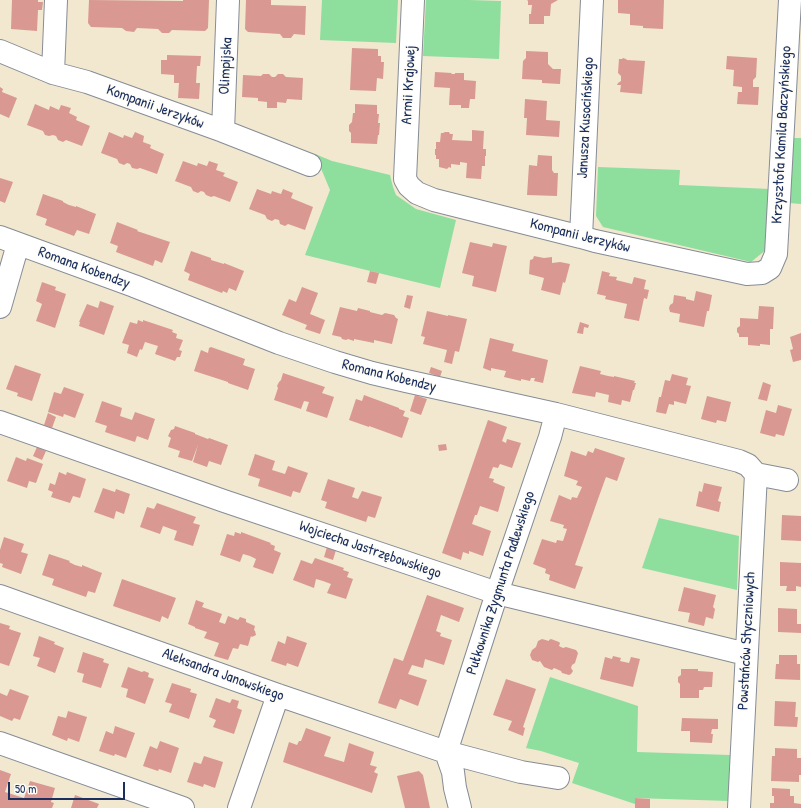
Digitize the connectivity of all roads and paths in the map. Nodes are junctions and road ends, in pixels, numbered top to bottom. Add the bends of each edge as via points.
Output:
1 (56, 0) edge
2 (228, 0) edge
3 (413, 0) edge
4 (592, 0) edge
5 (790, 0) edge
6 (0, 51) edge
7 (53, 73) junction
8 (223, 131) junction
9 (310, 165) dead end
10 (405, 171) joint
11 (581, 237) junction
12 (9, 240) edge
13 (770, 268) joint
14 (0, 307) edge
15 (556, 414) junction
16 (0, 422) edge
17 (756, 474) junction
18 (786, 480) dead end
19 (496, 593) junction
20 (0, 596) edge
21 (746, 654) junction
22 (278, 695) junction
23 (0, 743) edge
24 (446, 752) junction
25 (558, 778) dead end
26 (183, 808) edge
27 (239, 808) edge
28 (460, 808) edge
29 (739, 808) edge

1 - 7 street
2 - 8 street, Olimpijska
3 - 10 street, Armii Krajowej
4 - 11 street, Janusza Kusocińskiego
5 - 13 street, Krzysztofa Kamila Baczyńskiego via 776,254
6 - 7 street, Kompanii Jerzyków
7 - 8 street, Kompanii Jerzyków via 87,82
8 - 9 street, Kompanii Jerzyków
10 - 11 street, Kompanii Jerzyków via 405,179 409,186 434,200
11 - 13 street, Kompanii Jerzyków via 747,274 762,273
12 - 14 street
12 - 15 street, Romana Kobendzy via 335,362 406,381
15 - 17 street, Romana Kobendzy via 739,461
15 - 19 street, Pułkownika Zygmunta Padlewskiego
16 - 19 street, Wojciecha Jastrzębowskiego
17 - 18 street, Romana Kobendzy
17 - 21 street, Powstańców Styczniowych
19 - 21 street, Wojciecha Jastrzębowskiego
19 - 24 street, Pułkownika Zygmunta Padlewskiego
20 - 22 street, Aleksandra Janowskiego
21 - 29 street, Powstańców Styczniowych
22 - 24 street, Aleksandra Janowskiego
22 - 27 street
23 - 26 street
24 - 25 street, Aleksandra Janowskiego via 522,772
24 - 28 street via 454,772

